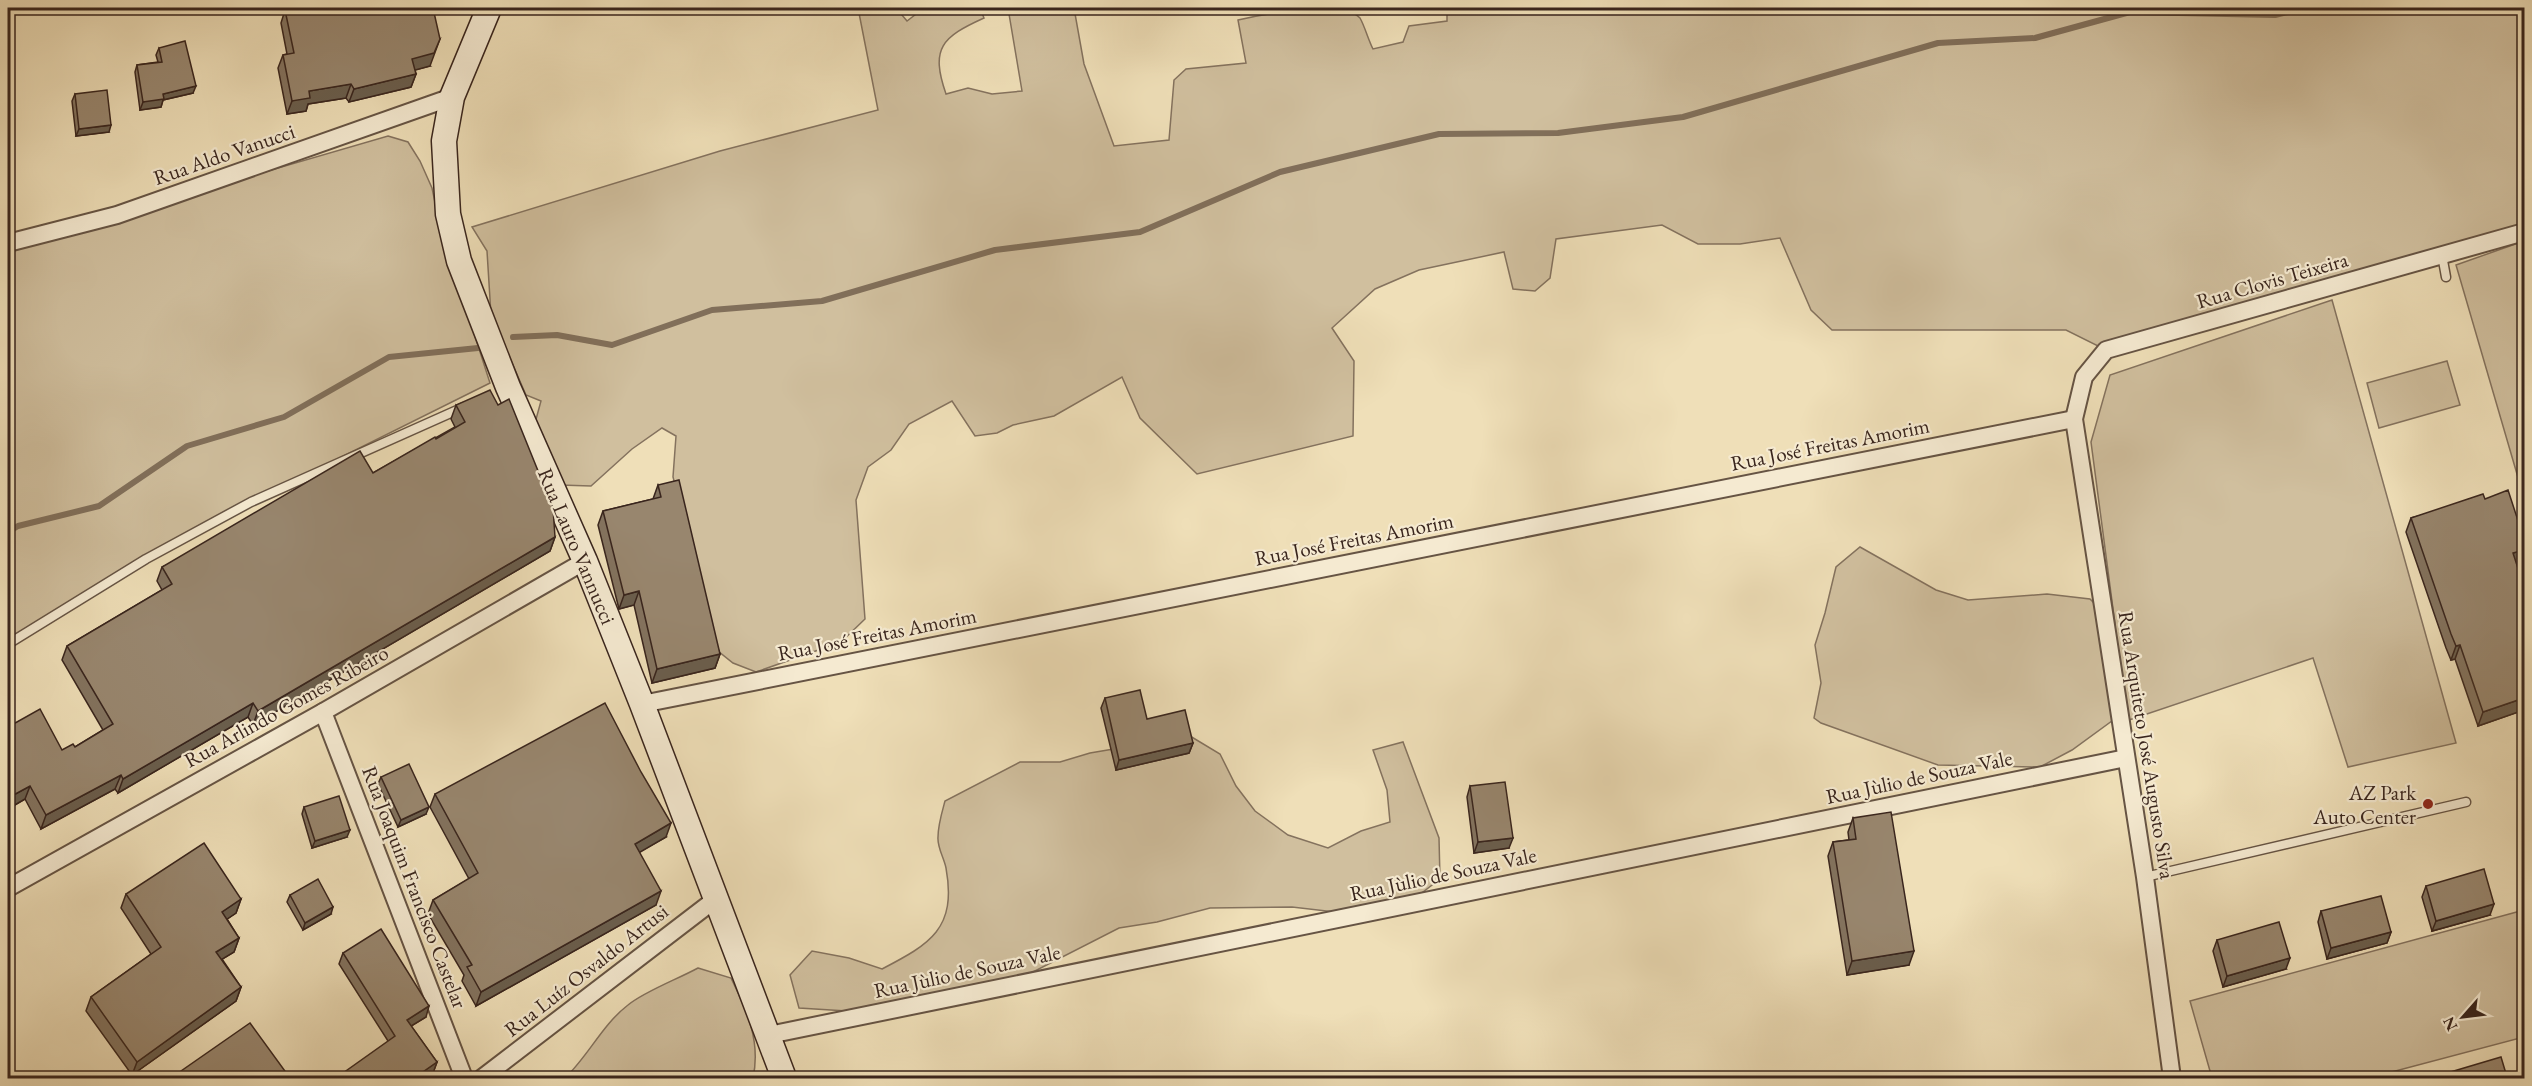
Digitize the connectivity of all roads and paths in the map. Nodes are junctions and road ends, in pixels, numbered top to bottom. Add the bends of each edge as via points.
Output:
1 (489, 8) edge
2 (452, 97) junction
3 (2524, 232) edge
4 (8, 243) edge
5 (2442, 255) junction
6 (2446, 277) dead end
7 (476, 401) edge
8 (2074, 419) junction
9 (585, 561) junction
10 (8, 644) edge
11 (642, 704) junction
12 (323, 712) junction
13 (2127, 758) junction
14 (2466, 802) dead end
15 (2145, 878) junction
16 (8, 888) edge
17 (717, 898) junction
18 (769, 1035) junction
19 (464, 1078) edge
20 (482, 1078) edge
21 (784, 1078) edge
22 (2172, 1078) edge

1 - 2 street, Rua Lauro Vannucci
2 - 4 street, Rua Aldo Vanucci via 117,215
2 - 9 street, Rua Lauro Vannucci via 444,141 448,214 459,261 502,389
3 - 5 street, Rua Clovis Teixeira
5 - 6 lane
5 - 8 street, Rua Clovis Teixeira via 2106,350 2084,377
7 - 10 lane via 251,502
8 - 11 street, Rua José Freitas Amorim
8 - 13 street, Rua Arquiteto José Augusto Silva
9 - 11 street, Rua Lauro Vannucci
9 - 12 street, Rua Arlindo Gomes Ribeiro
11 - 17 street, Rua Lauro Vannucci
12 - 16 street, Rua Arlindo Gomes Ribeiro
12 - 19 street, Rua Joaquim Francisco Castelar
13 - 15 street, Rua Arquiteto José Augusto Silva
13 - 18 street, Rua Jùlio de Souza Vale
14 - 15 lane
15 - 22 street, Rua Arquiteto José Augusto Silva
17 - 18 street, Rua Lauro Vannucci
17 - 20 street, Rua Luíz Osvaldo Artusi
18 - 21 street, Rua Lauro Vannucci

